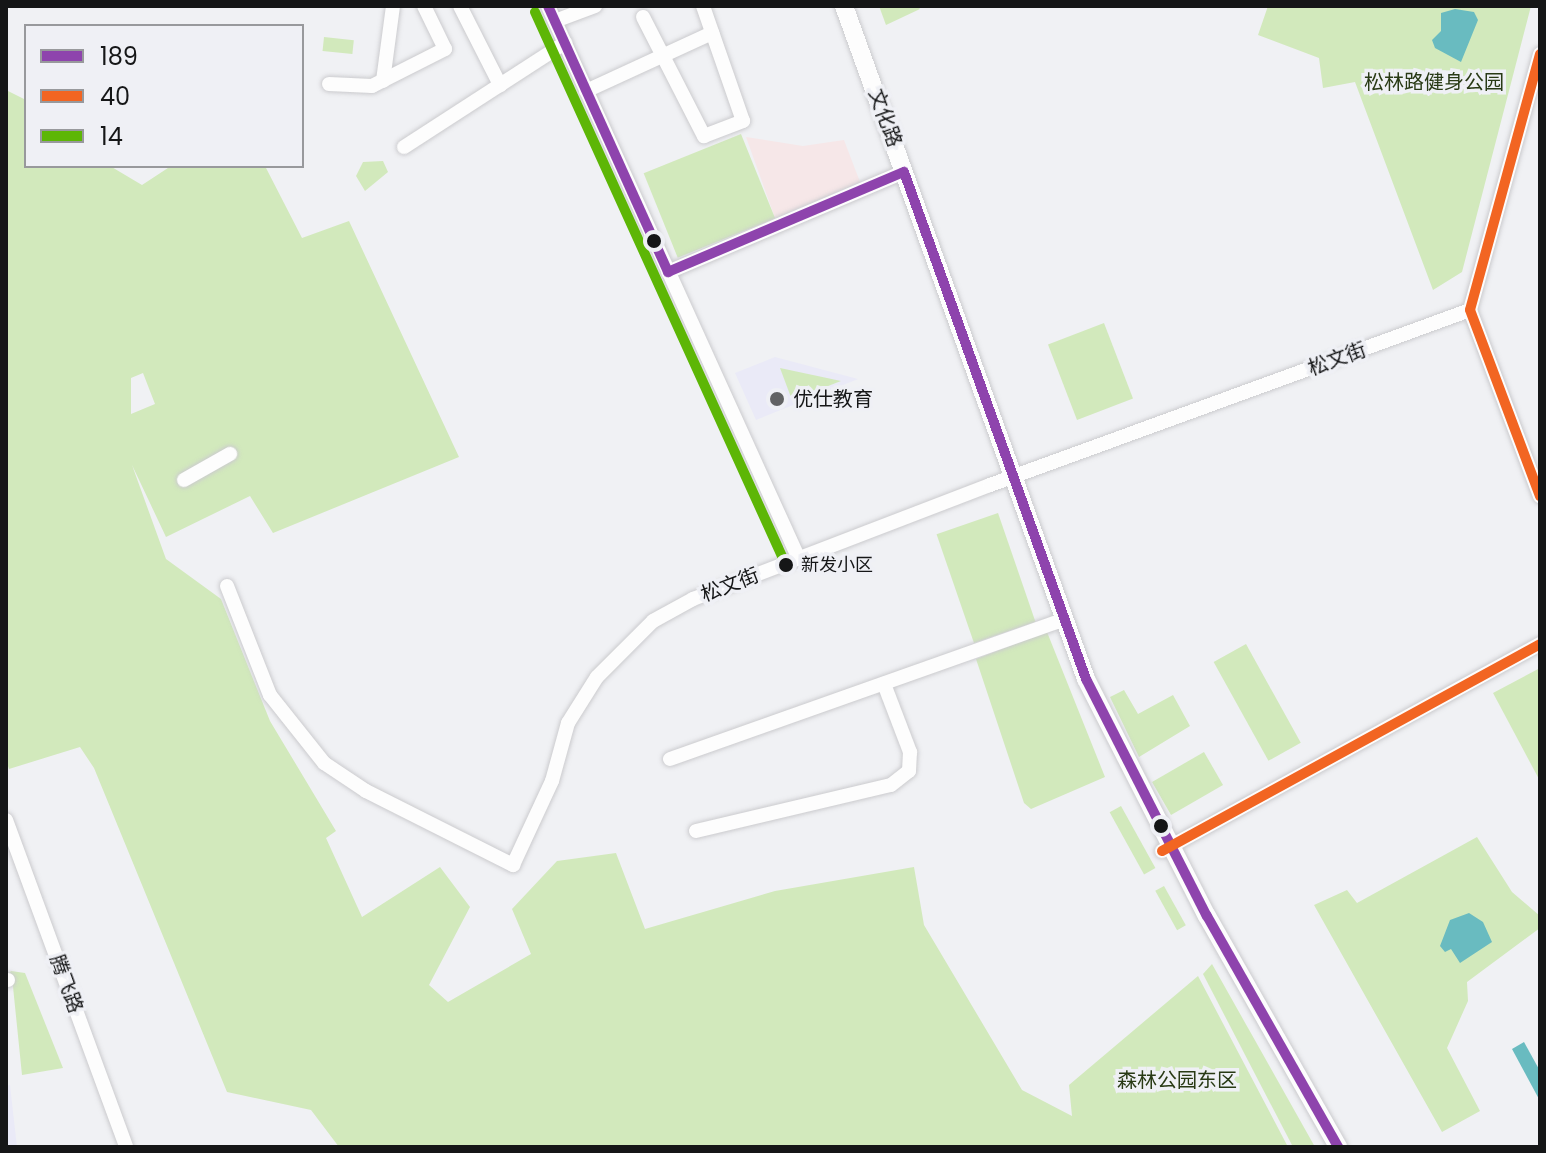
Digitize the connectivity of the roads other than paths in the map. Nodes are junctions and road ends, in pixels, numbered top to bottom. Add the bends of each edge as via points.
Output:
1 (393, 6) edge
2 (424, 6) edge
3 (460, 6) edge
4 (548, 6) edge
5 (595, 6) edge
6 (703, 6) edge
7 (833, 6) edge
8 (844, 6) edge
9 (643, 17) dead end
10 (555, 21) junction
11 (712, 33) junction
12 (565, 43) junction
13 (1540, 54) edge
14 (663, 56) junction
15 (383, 81) junction
16 (329, 84) dead end
17 (500, 85) junction
18 (586, 91) junction
19 (404, 147) dead end
20 (899, 175) junction
21 (668, 272) junction
22 (1470, 310) junction
23 (230, 454) dead end
24 (1008, 478) junction
25 (184, 480) dead end
26 (1540, 496) edge
27 (799, 559) junction
28 (227, 586) dead end
29 (1059, 621) junction
30 (1540, 644) edge
31 (884, 684) junction
32 (670, 759) dead end
33 (6, 820) edge
34 (696, 831) dead end
35 (1167, 848) junction
36 (126, 1147) edge
37 (1325, 1147) edge
38 (1338, 1147) edge

1 - 15 street
2 - 15 street via 445,49
3 - 17 street
4 - 10 street
5 - 10 street
6 - 11 street
7 - 20 main road, 文化路
8 - 20 main road, 文化路
9 - 14 street
10 - 12 street
11 - 14 street
11 - 14 street via 743,121 704,136
12 - 17 street
12 - 18 street
13 - 22 street
14 - 18 street
15 - 16 street via 372,86
17 - 19 street
18 - 21 street
20 - 21 street
20 - 24 main road, 文化路
21 - 27 street
22 - 24 street, 松文街
22 - 26 street
23 - 25 street
24 - 27 street, 松文街
24 - 29 main road, 文化路
27 - 28 street, 松文街 via 693,599 653,621 597,677 568,723 552,781 513,865 366,791 324,763 270,695
29 - 31 street
29 - 35 main road, 文化路
30 - 35 street
31 - 32 street
31 - 34 street via 910,752 909,771 864,794
33 - 36 street, 腾飞路
35 - 37 main road, 文化路
35 - 38 main road, 文化路

